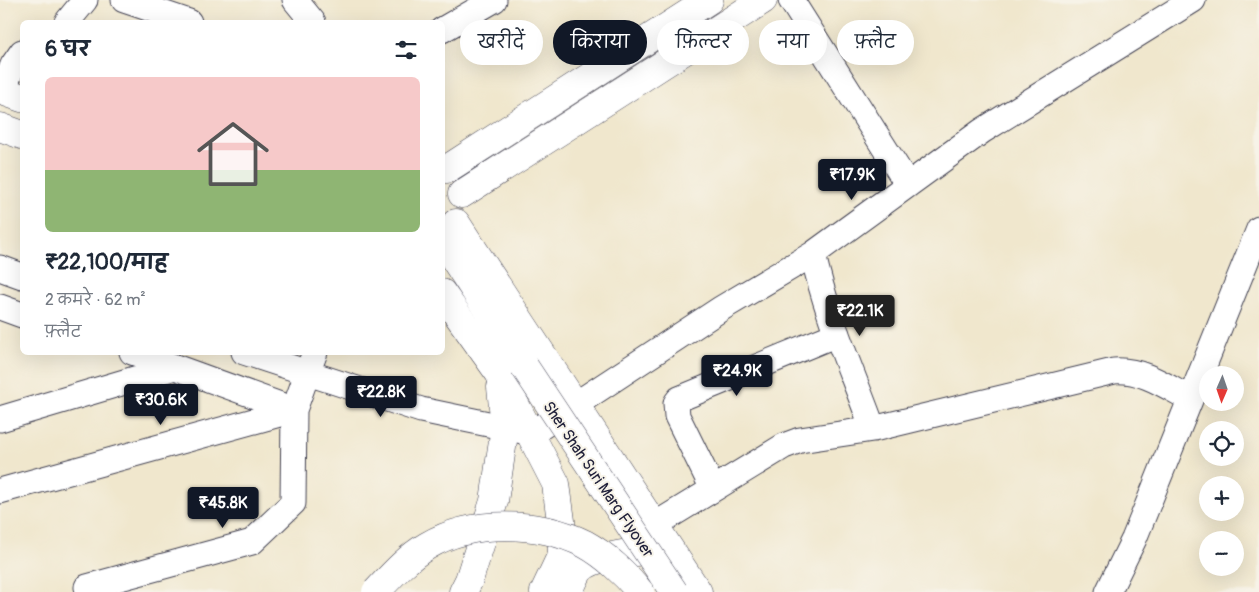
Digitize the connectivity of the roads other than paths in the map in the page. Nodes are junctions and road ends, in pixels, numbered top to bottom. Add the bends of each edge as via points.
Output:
1 (85, 0) edge
2 (124, 0) edge
3 (295, 0) edge
4 (494, 0) edge
5 (709, 0) edge
6 (763, 0) edge
7 (791, 0) edge
8 (1193, 0) edge
9 (69, 20) edge
10 (183, 20) edge
11 (311, 20) edge
12 (445, 28) edge
13 (20, 55) edge
14 (8, 93) edge
15 (0, 128) edge
16 (20, 135) edge
17 (445, 168) edge
18 (908, 185) junction
19 (462, 194) junction
20 (1259, 228) edge
21 (447, 233) edge
22 (813, 254) junction
23 (0, 268) edge
24 (20, 275) edge
25 (445, 296) edge
26 (0, 307) edge
27 (20, 314) edge
28 (836, 334) junction
29 (141, 355) edge
30 (261, 355) edge
31 (312, 364) edge
32 (175, 367) junction
33 (512, 370) junction
34 (1190, 399) junction
35 (576, 406) junction
36 (294, 410) junction
37 (0, 418) edge
38 (505, 427) junction
39 (873, 429) junction
40 (532, 433) junction
41 (713, 489) junction
42 (0, 492) edge
43 (653, 526) junction
44 (668, 548) junction
45 (88, 587) dead end
46 (376, 592) edge
47 (463, 592) edge
48 (544, 592) edge
49 (569, 592) edge
50 (640, 592) edge
51 (674, 592) edge
52 (698, 592) edge
53 (1108, 592) edge

1 - 9 street
2 - 10 street
3 - 11 street
4 - 12 street
5 - 17 main road
6 - 19 main road
7 - 18 street
8 - 18 street via 982,131
13 - 14 street via 13,65
15 - 16 main road
17 - 19 main road via 454,176
18 - 22 street
19 - 21 main road via 462,209
20 - 34 street
21 - 33 main road
21 - 35 main road
22 - 28 street via 820,289
22 - 35 street via 722,308
23 - 24 street
25 - 33 main road
26 - 27 street
28 - 39 street
28 - 41 street via 676,403 676,416
29 - 32 street
30 - 31 street
31 - 36 street
31 - 38 street via 421,410
32 - 36 street
32 - 37 street
33 - 38 main road
33 - 40 main road
33 - 51 main road, Sher Shah Suri Marg Flyover, bridge
34 - 39 street via 1136,372 1114,371
34 - 53 street via 1134,539
35 - 40 street
35 - 43 main road
36 - 42 street
36 - 45 street via 293,503 252,542
38 - 40 street
38 - 47 main road via 494,501
39 - 41 street via 792,443
40 - 48 main road via 556,484 561,521 562,554
41 - 43 street
43 - 44 main road
44 - 49 main road via 591,562 580,570
44 - 52 main road
46 - 50 main road, Sher Shah Suri Marg Flyover, bridge via 401,565 428,546 458,533 495,527 533,528 562,534 587,545

